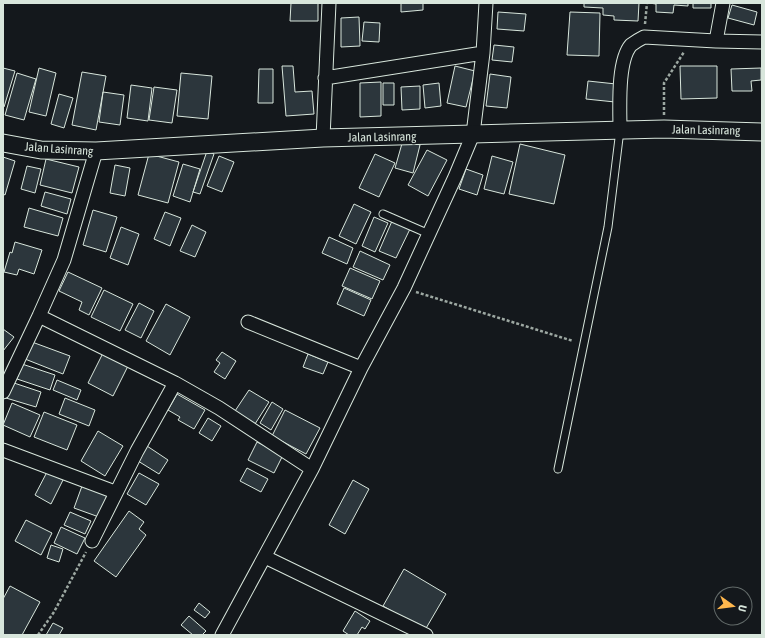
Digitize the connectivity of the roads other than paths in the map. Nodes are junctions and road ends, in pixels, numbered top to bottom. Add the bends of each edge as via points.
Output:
1 (329, 3) edge
2 (486, 3) edge
3 (723, 3) edge
4 (716, 41) junction
5 (762, 42) edge
6 (483, 53) junction
7 (325, 78) junction
8 (620, 130) junction
9 (762, 132) edge
10 (472, 134) junction
11 (323, 138) junction
12 (3, 143) edge
13 (96, 151) junction
14 (383, 214) dead end
15 (429, 234) junction
16 (40, 316) junction
17 (248, 322) dead end
18 (361, 368) junction
19 (176, 383) junction
20 (3, 392) edge
21 (3, 450) edge
22 (312, 469) junction
23 (558, 469) dead end
24 (115, 492) junction
25 (92, 541) road end
26 (265, 557) junction
27 (222, 635) edge
28 (426, 635) edge

1 - 7 street
2 - 6 street
3 - 4 street
4 - 5 street
4 - 8 street via 644,37 632,45 622,66
6 - 7 street
6 - 10 street
7 - 11 street
8 - 9 street, Jalan Lasinrang
8 - 10 street, Jalan Lasinrang
8 - 23 lane via 608,227
10 - 11 street, Jalan Lasinrang
10 - 15 street
11 - 13 street, Jalan Lasinrang
12 - 13 street, Jalan Lasinrang via 41,150
13 - 16 street via 64,260
14 - 15 lane
15 - 18 street via 404,288
16 - 19 street
16 - 20 street
17 - 18 street
18 - 22 street
19 - 22 street
19 - 24 street
21 - 24 street
22 - 26 street
24 - 25 street
26 - 27 street
26 - 28 street

